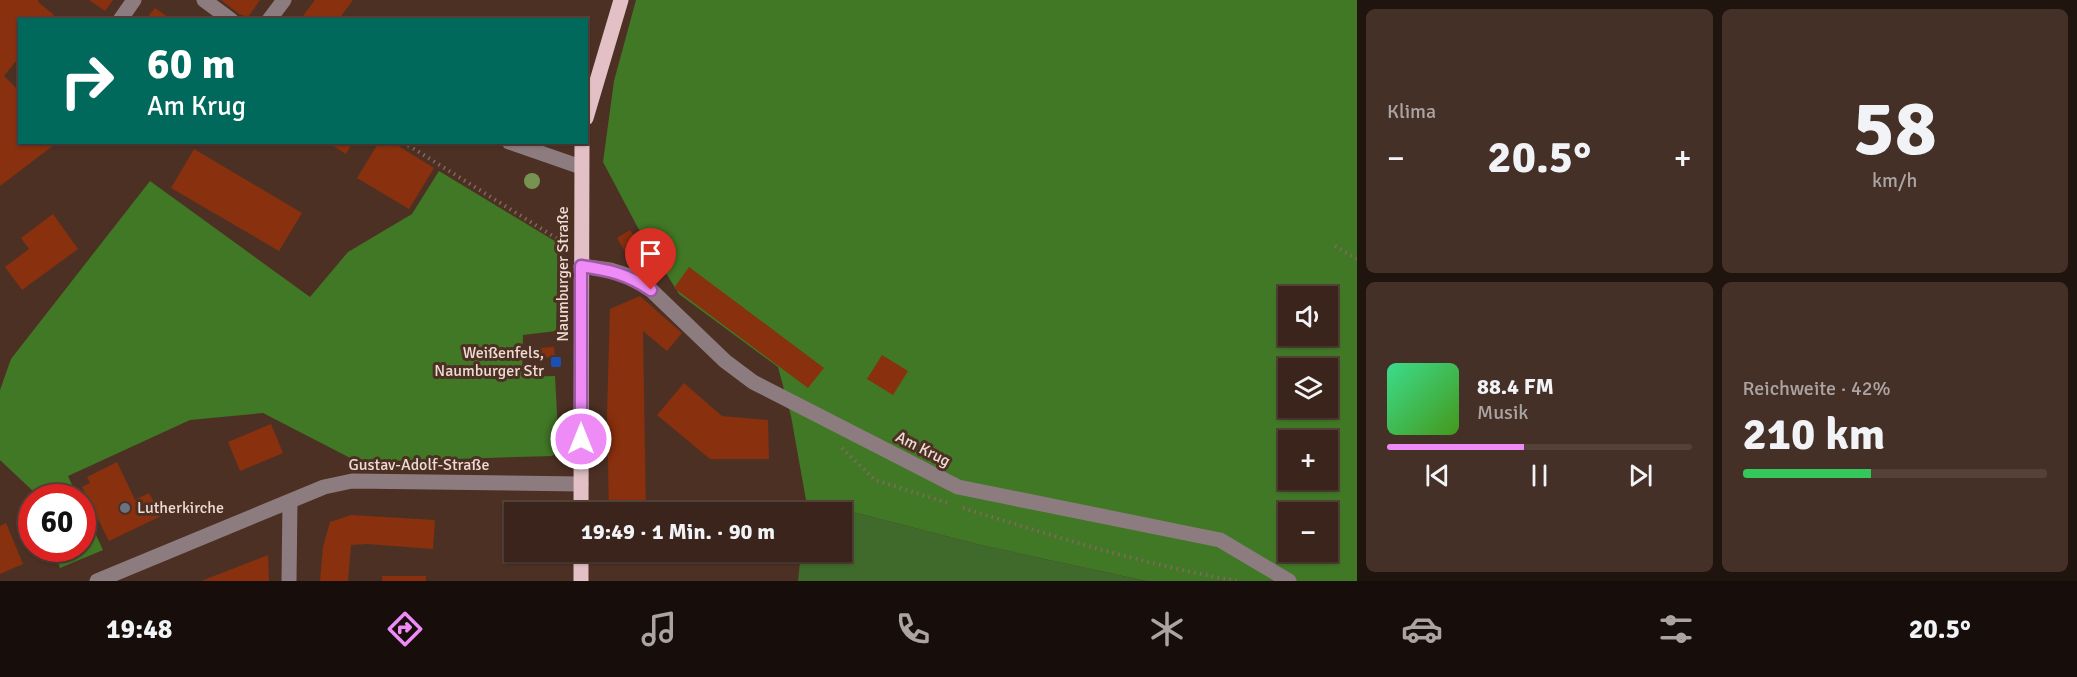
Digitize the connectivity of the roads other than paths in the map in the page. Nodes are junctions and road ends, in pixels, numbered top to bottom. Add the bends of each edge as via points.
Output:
1 (134, 0) edge
2 (204, 0) edge
3 (284, 0) edge
4 (621, 0) edge
5 (121, 18) edge
6 (228, 18) edge
7 (270, 18) edge
8 (588, 111) edge
9 (515, 144) edge
10 (582, 144) edge
11 (581, 167) junction
12 (581, 266) junction
13 (581, 484) junction
14 (290, 501) junction
15 (581, 502) edge
16 (580, 562) edge
17 (97, 581) edge
18 (290, 581) edge
19 (580, 581) edge
20 (1289, 581) edge

1 - 5 street
2 - 6 street
3 - 7 street
4 - 8 main road
9 - 11 street
10 - 11 main road, Naumburger Straße
11 - 12 main road, Naumburger Straße
12 - 13 main road, Naumburger Straße
12 - 20 street, Am Krug via 632,278 651,290 725,361 753,382 958,487 1220,540
13 - 14 street, Gustav-Adolf-Straße via 352,481
13 - 15 main road, Naumburger Straße
14 - 17 street, Gustav-Adolf-Straße
14 - 18 street
16 - 19 main road

